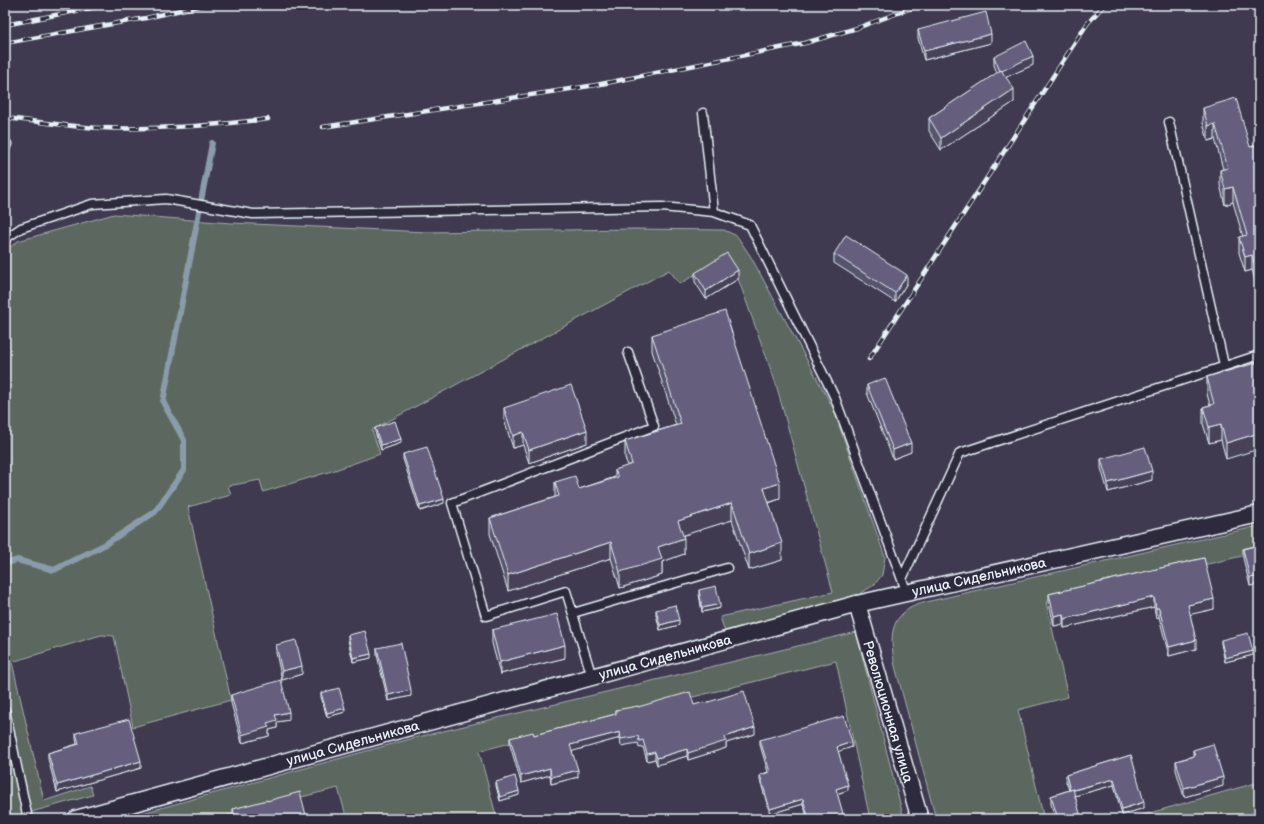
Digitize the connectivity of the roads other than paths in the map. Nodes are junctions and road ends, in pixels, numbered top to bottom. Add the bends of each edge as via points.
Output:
1 (703, 113) dead end
2 (1169, 122) dead end
3 (714, 212) junction
4 (5, 238) edge
5 (628, 352) dead end
6 (1259, 355) edge
7 (1224, 365) junction
8 (1259, 514) edge
9 (727, 568) dead end
10 (904, 586) junction
11 (857, 604) junction
12 (573, 613) junction
13 (592, 677) junction
14 (5, 710) edge
15 (28, 819) edge
16 (76, 819) edge
17 (920, 819) edge

1 - 3 lane
2 - 7 lane
3 - 4 lane via 662,207 253,214 166,199 92,204 21,228
3 - 10 lane via 750,226 835,398
5 - 12 lane via 654,426 452,503 486,616 566,591
6 - 7 lane
7 - 10 lane via 960,453
8 - 10 street, улица Сидельникова
9 - 12 lane
10 - 11 street, улица Сидельникова
11 - 13 street, улица Сидельникова
11 - 17 street, Революционная улица
12 - 13 lane
13 - 16 street, улица Сидельникова
14 - 15 lane

